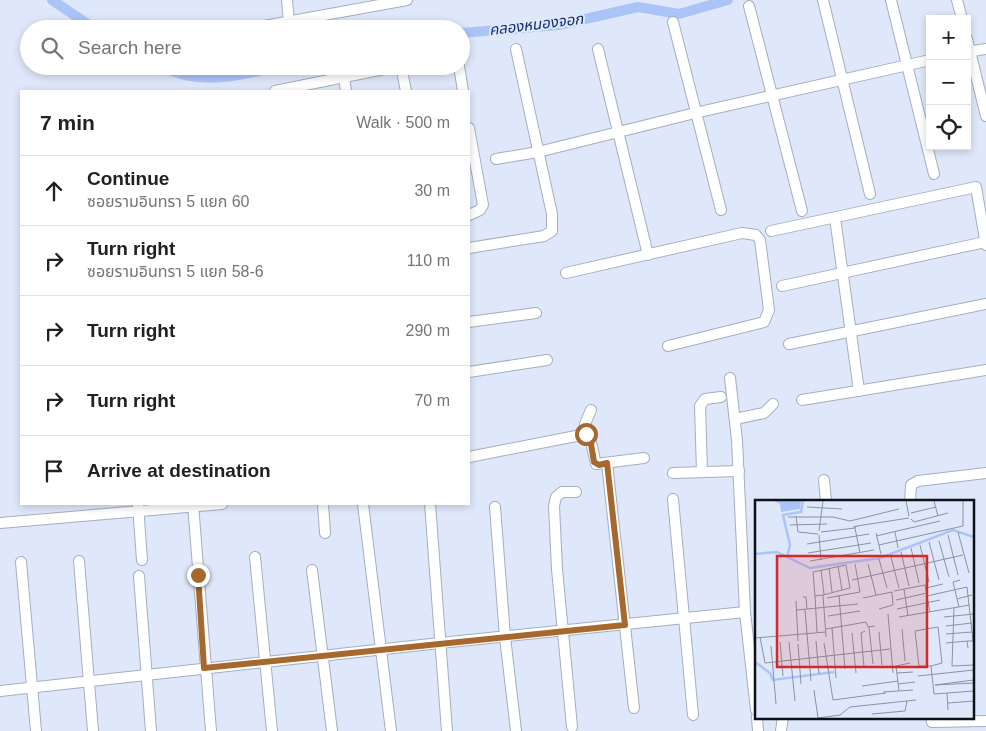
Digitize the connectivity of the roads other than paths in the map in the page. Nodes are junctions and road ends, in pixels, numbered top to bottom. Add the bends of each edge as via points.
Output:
1 (287, 0) edge
2 (407, 0) edge
3 (823, 0) edge
4 (891, 0) edge
5 (957, 0) edge
6 (749, 6) dead end
7 (961, 15) edge
8 (288, 20) edge
9 (304, 20) edge
10 (672, 22) dead end
11 (516, 48) dead end
12 (598, 49) dead end
13 (986, 49) edge
14 (971, 52) edge
15 (971, 60) edge
16 (926, 61) edge
17 (906, 65) junction
18 (354, 75) edge
19 (402, 75) edge
20 (460, 75) edge
21 (344, 77) junction
22 (842, 79) junction
23 (290, 90) edge
24 (346, 90) edge
25 (406, 90) edge
26 (463, 90) edge
27 (772, 95) junction
28 (695, 113) junction
29 (986, 116) edge
30 (617, 132) junction
31 (470, 134) edge
32 (538, 152) junction
33 (496, 159) dead end
34 (934, 174) dead end
35 (870, 194) dead end
36 (983, 206) edge
37 (721, 210) dead end
38 (802, 211) dead end
39 (470, 215) edge
40 (835, 218) junction
41 (770, 231) dead end
42 (986, 244) edge
43 (470, 248) edge
44 (648, 255) junction
45 (566, 273) dead end
46 (842, 274) junction
47 (782, 286) dead end
48 (986, 304) edge
49 (536, 313) dead end
50 (470, 322) edge
51 (850, 332) junction
52 (789, 344) dead end
53 (668, 346) dead end
54 (547, 360) dead end
55 (986, 370) edge
56 (470, 372) edge
57 (730, 378) dead end
58 (859, 391) junction
59 (721, 397) dead end
60 (802, 400) dead end
61 (773, 404) dead end
62 (591, 410) dead end
63 (735, 419) junction
64 (586, 434) junction
65 (470, 457) edge
66 (644, 458) dead end
67 (607, 463) junction
68 (739, 470) junction
69 (702, 472) junction
70 (673, 473) dead end
71 (986, 473) edge
72 (824, 480) dead end
73 (576, 492) dead end
74 (673, 499) dead end
75 (826, 500) edge
76 (910, 500) edge
77 (193, 505) edge
78 (323, 505) edge
79 (363, 505) edge
80 (430, 505) edge
81 (138, 507) edge
82 (495, 507) dead end
83 (0, 523) edge
84 (324, 533) dead end
85 (255, 557) dead end
86 (142, 560) dead end
87 (79, 561) dead end
88 (21, 562) dead end
89 (312, 570) dead end
90 (139, 576) dead end
91 (749, 616) edge
92 (683, 619) junction
93 (625, 625) junction
94 (564, 632) junction
95 (505, 637) junction
96 (440, 643) junction
97 (380, 649) junction
98 (323, 656) junction
99 (265, 664) junction
100 (204, 668) junction
101 (146, 676) junction
102 (88, 681) junction
103 (32, 688) junction
104 (0, 691) edge
105 (755, 697) edge
106 (634, 708) dead end
107 (693, 715) dead end
108 (757, 718) edge
109 (783, 718) edge
110 (930, 718) edge
111 (986, 721) edge
112 (572, 727) dead end
113 (36, 731) edge
114 (93, 731) edge
115 (151, 731) edge
116 (212, 731) edge
117 (272, 731) edge
118 (332, 731) edge
119 (391, 731) edge
120 (447, 731) edge
121 (516, 731) edge
122 (758, 731) edge
123 (781, 731) edge

1 - 8 street
2 - 9 street
3 - 22 street
4 - 17 street
5 - 7 street
6 - 27 street
10 - 28 street
11 - 32 street
12 - 30 street
13 - 14 street
15 - 29 street
16 - 17 street
17 - 22 street
17 - 34 street
18 - 21 street
19 - 25 street
20 - 26 street
21 - 23 street
21 - 24 street
22 - 27 street
22 - 35 street
27 - 28 street
27 - 38 street
28 - 30 street
28 - 37 street
30 - 32 street
30 - 44 street
31 - 39 street via 483,205
32 - 33 street
32 - 43 street via 552,214 552,231 544,236
36 - 40 street via 976,187
36 - 42 street
40 - 41 street
40 - 46 street
42 - 46 street
44 - 45 street
44 - 53 street via 742,233 752,233 760,240 769,310 764,322
46 - 47 street
46 - 51 street
48 - 51 street
49 - 50 street
51 - 52 street
51 - 58 street
54 - 56 street
55 - 58 street
57 - 63 street
58 - 60 street
59 - 69 street via 705,399 700,406
61 - 63 street via 764,413
62 - 64 street via 585,424
63 - 68 street
64 - 65 street
64 - 67 street via 590,438 594,462 599,465
66 - 67 street
67 - 93 street
68 - 69 street
68 - 91 street
69 - 70 street
71 - 76 street via 918,481 911,485
72 - 75 street
73 - 94 street via 562,492 556,497 554,506
74 - 92 street
77 - 81 street
77 - 100 street
78 - 84 street
79 - 97 street
80 - 96 street
81 - 83 street
81 - 86 street
82 - 95 street
85 - 99 street
87 - 102 street
88 - 103 street
89 - 98 street
90 - 101 street
91 - 92 street
91 - 105 street
92 - 93 street
92 - 107 street
93 - 94 street
93 - 106 street
94 - 95 street
94 - 112 street
95 - 96 street
95 - 121 street
96 - 97 street
96 - 120 street
97 - 98 street
97 - 119 street
98 - 99 street
98 - 118 street
99 - 100 street
99 - 117 street
100 - 101 street
100 - 116 street
101 - 102 street
101 - 115 street
102 - 103 street
102 - 114 street
103 - 104 street
103 - 113 street
108 - 122 street
109 - 123 street
110 - 111 street via 932,722 940,723

